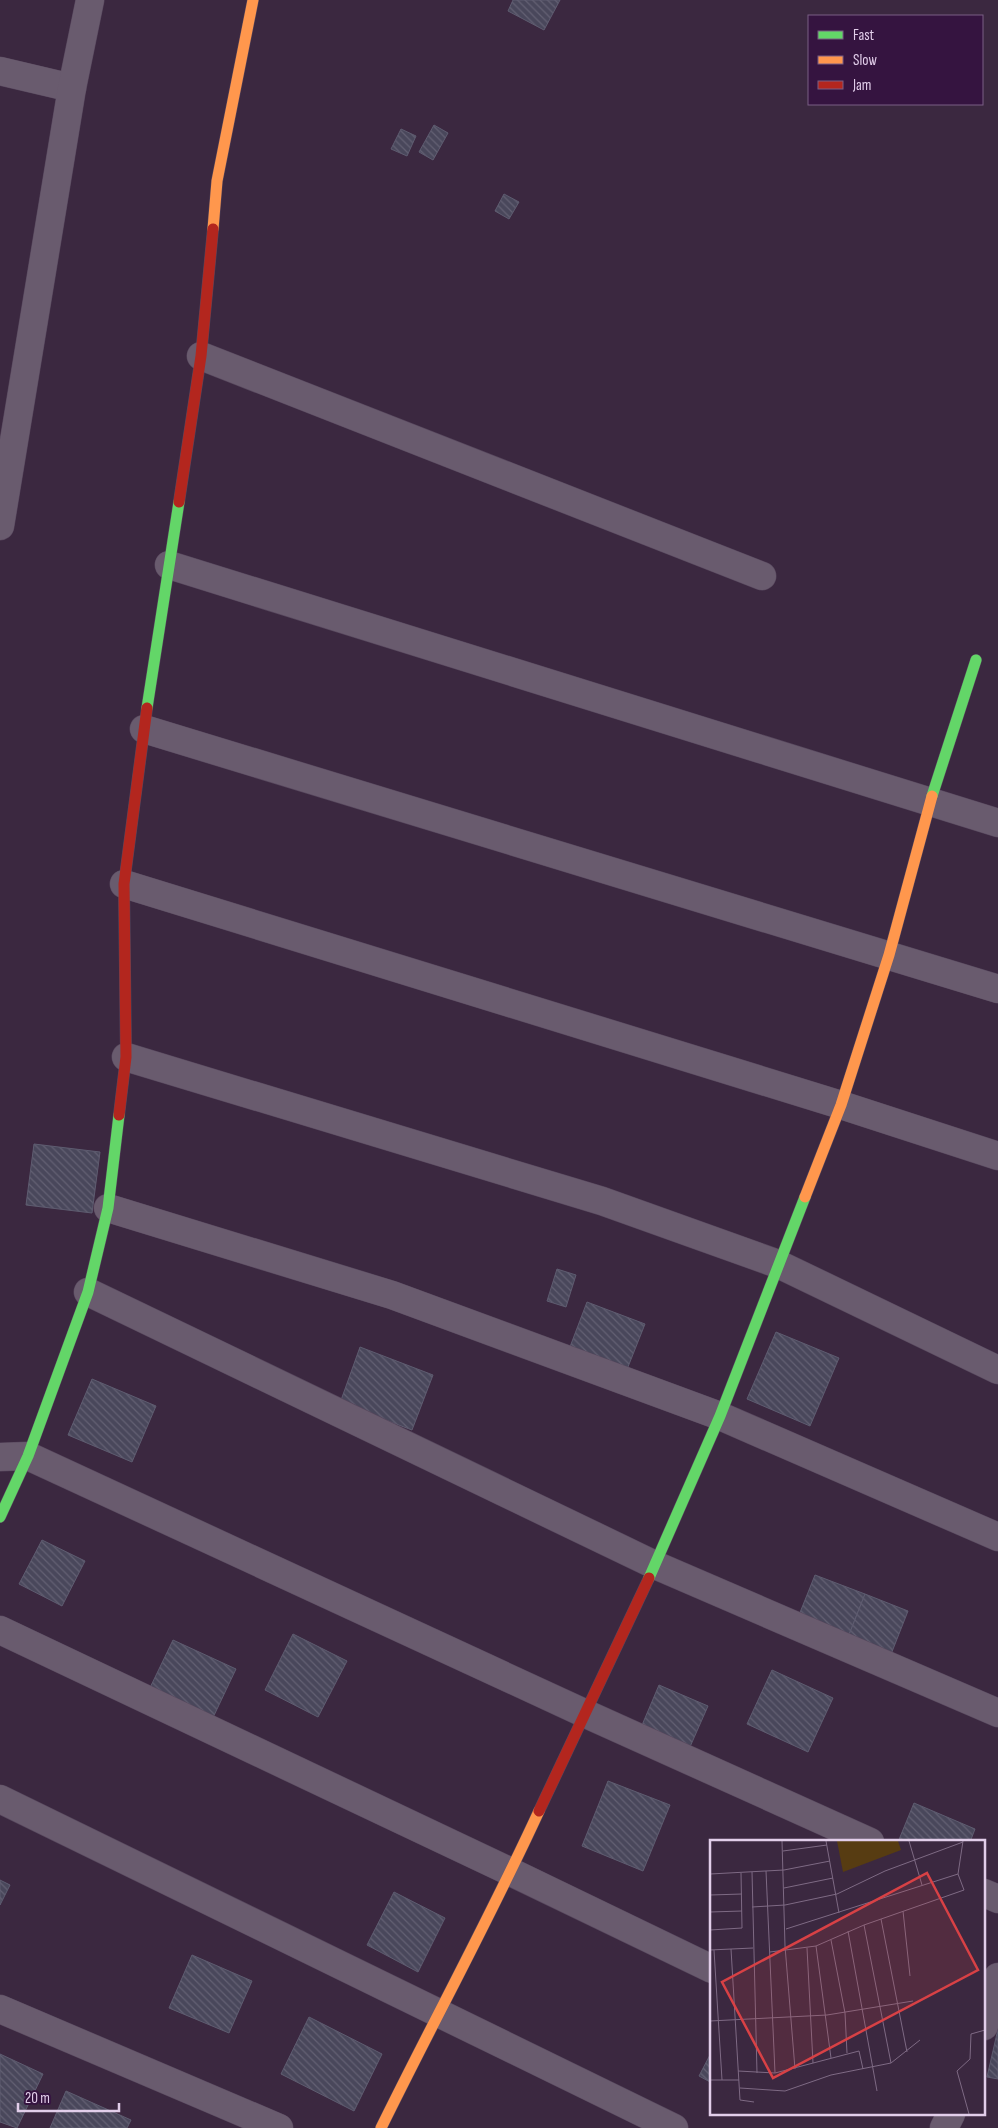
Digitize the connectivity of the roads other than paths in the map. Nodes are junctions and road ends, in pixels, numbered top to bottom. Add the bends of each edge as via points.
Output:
1 (90, 0) edge
2 (253, 0) edge
3 (0, 71) edge
4 (72, 88) junction
5 (201, 356) junction
6 (0, 526) edge
7 (169, 565) junction
8 (762, 576) dead end
9 (976, 660) dead end
10 (144, 729) junction
11 (930, 802) junction
12 (998, 823) edge
13 (124, 884) junction
14 (889, 955) junction
15 (998, 989) edge
16 (126, 1057) junction
17 (841, 1105) junction
18 (998, 1156) edge
19 (108, 1208) junction
20 (778, 1264) junction
21 (88, 1292) junction
22 (998, 1370) edge
23 (720, 1416) junction
24 (28, 1456) junction
25 (0, 1457) edge
26 (0, 1516) edge
27 (998, 1537) edge
28 (655, 1565) junction
29 (0, 1630) edge
30 (584, 1713) junction
31 (998, 1713) edge
32 (0, 1799) edge
33 (866, 1840) edge
34 (511, 1872) junction
35 (986, 1894) edge
36 (998, 1899) edge
37 (710, 1968) edge
38 (998, 1977) edge
39 (0, 2009) edge
40 (438, 2012) junction
41 (986, 2019) edge
42 (950, 2116) edge
43 (279, 2128) edge
44 (381, 2128) edge
45 (674, 2128) edge
46 (944, 2128) edge

1 - 4 street
2 - 5 street via 217,181
3 - 4 street
4 - 6 street
5 - 7 street
5 - 8 street
7 - 10 street
7 - 11 street
9 - 11 street
10 - 13 street
10 - 14 street
11 - 12 street
11 - 14 street
13 - 16 street
13 - 17 street
14 - 15 street
14 - 17 street
16 - 19 street
16 - 20 street via 602,1201
17 - 18 street
17 - 20 street
19 - 21 street
19 - 23 street via 392,1295
20 - 22 street
20 - 23 street
21 - 24 street
21 - 28 street
23 - 27 street
23 - 28 street
24 - 25 street
24 - 26 street
24 - 30 street
28 - 30 street
28 - 31 street
29 - 34 street
30 - 33 street
30 - 34 street
32 - 40 street
34 - 37 street
34 - 40 street
35 - 36 street
38 - 41 street
39 - 43 street
40 - 44 street
40 - 45 street
42 - 46 street

